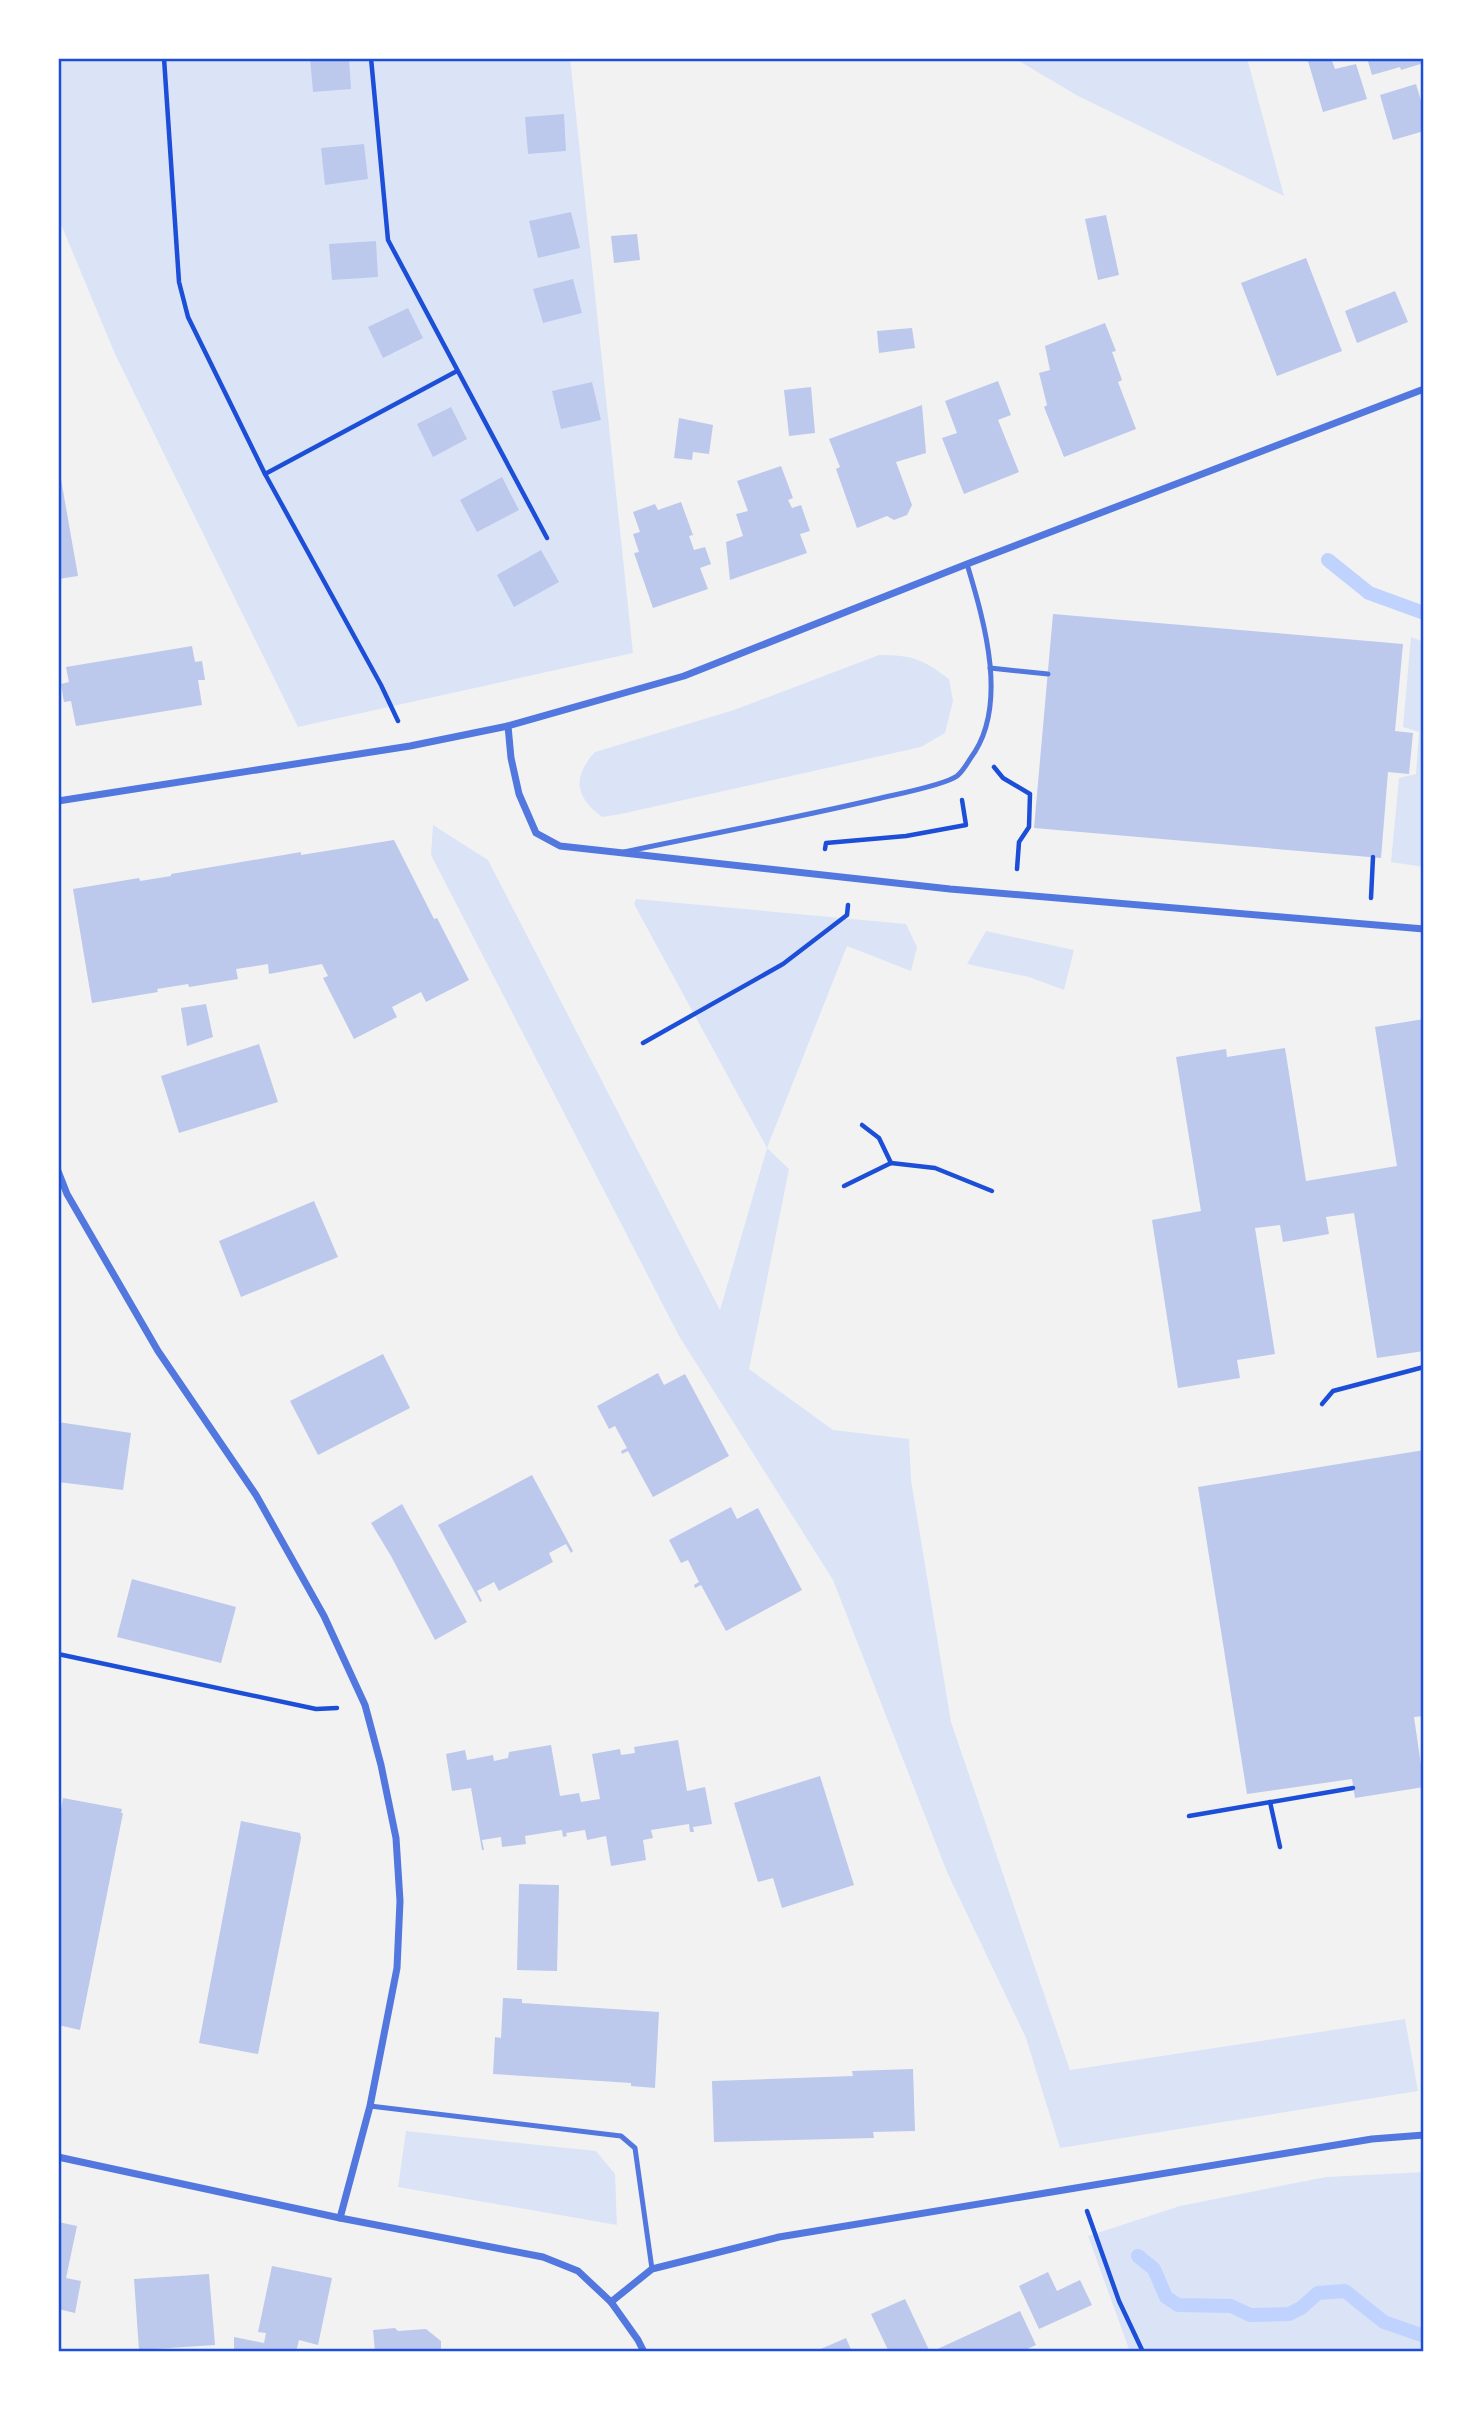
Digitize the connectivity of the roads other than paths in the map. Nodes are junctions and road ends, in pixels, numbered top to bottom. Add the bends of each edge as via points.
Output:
1 (1424, 388) edge
2 (967, 564) junction
3 (990, 668) junction
4 (1048, 674) dead end
5 (508, 726) junction
6 (58, 801) edge
7 (621, 852) junction
8 (1424, 929) edge
9 (58, 1171) edge
10 (370, 2105) junction
11 (1424, 2135) edge
12 (58, 2157) edge
13 (340, 2218) junction
14 (652, 2269) junction
15 (611, 2302) junction
16 (644, 2352) edge

1 - 2 street
2 - 3 lane
2 - 5 street via 684,676
3 - 4 lane
3 - 7 lane via 990,714 979,748 957,776 838,808
5 - 6 street via 410,746
5 - 7 street via 519,794 536,833 560,846
7 - 8 street via 1014,894
9 - 10 street via 158,1351 256,1495 324,1616 365,1705 396,1838 400,1901 397,1968
10 - 13 street
10 - 14 lane via 621,2136 635,2148
11 - 14 street via 1372,2139 779,2237
12 - 13 street
13 - 15 street via 543,2257 578,2271
14 - 15 street
15 - 16 street

